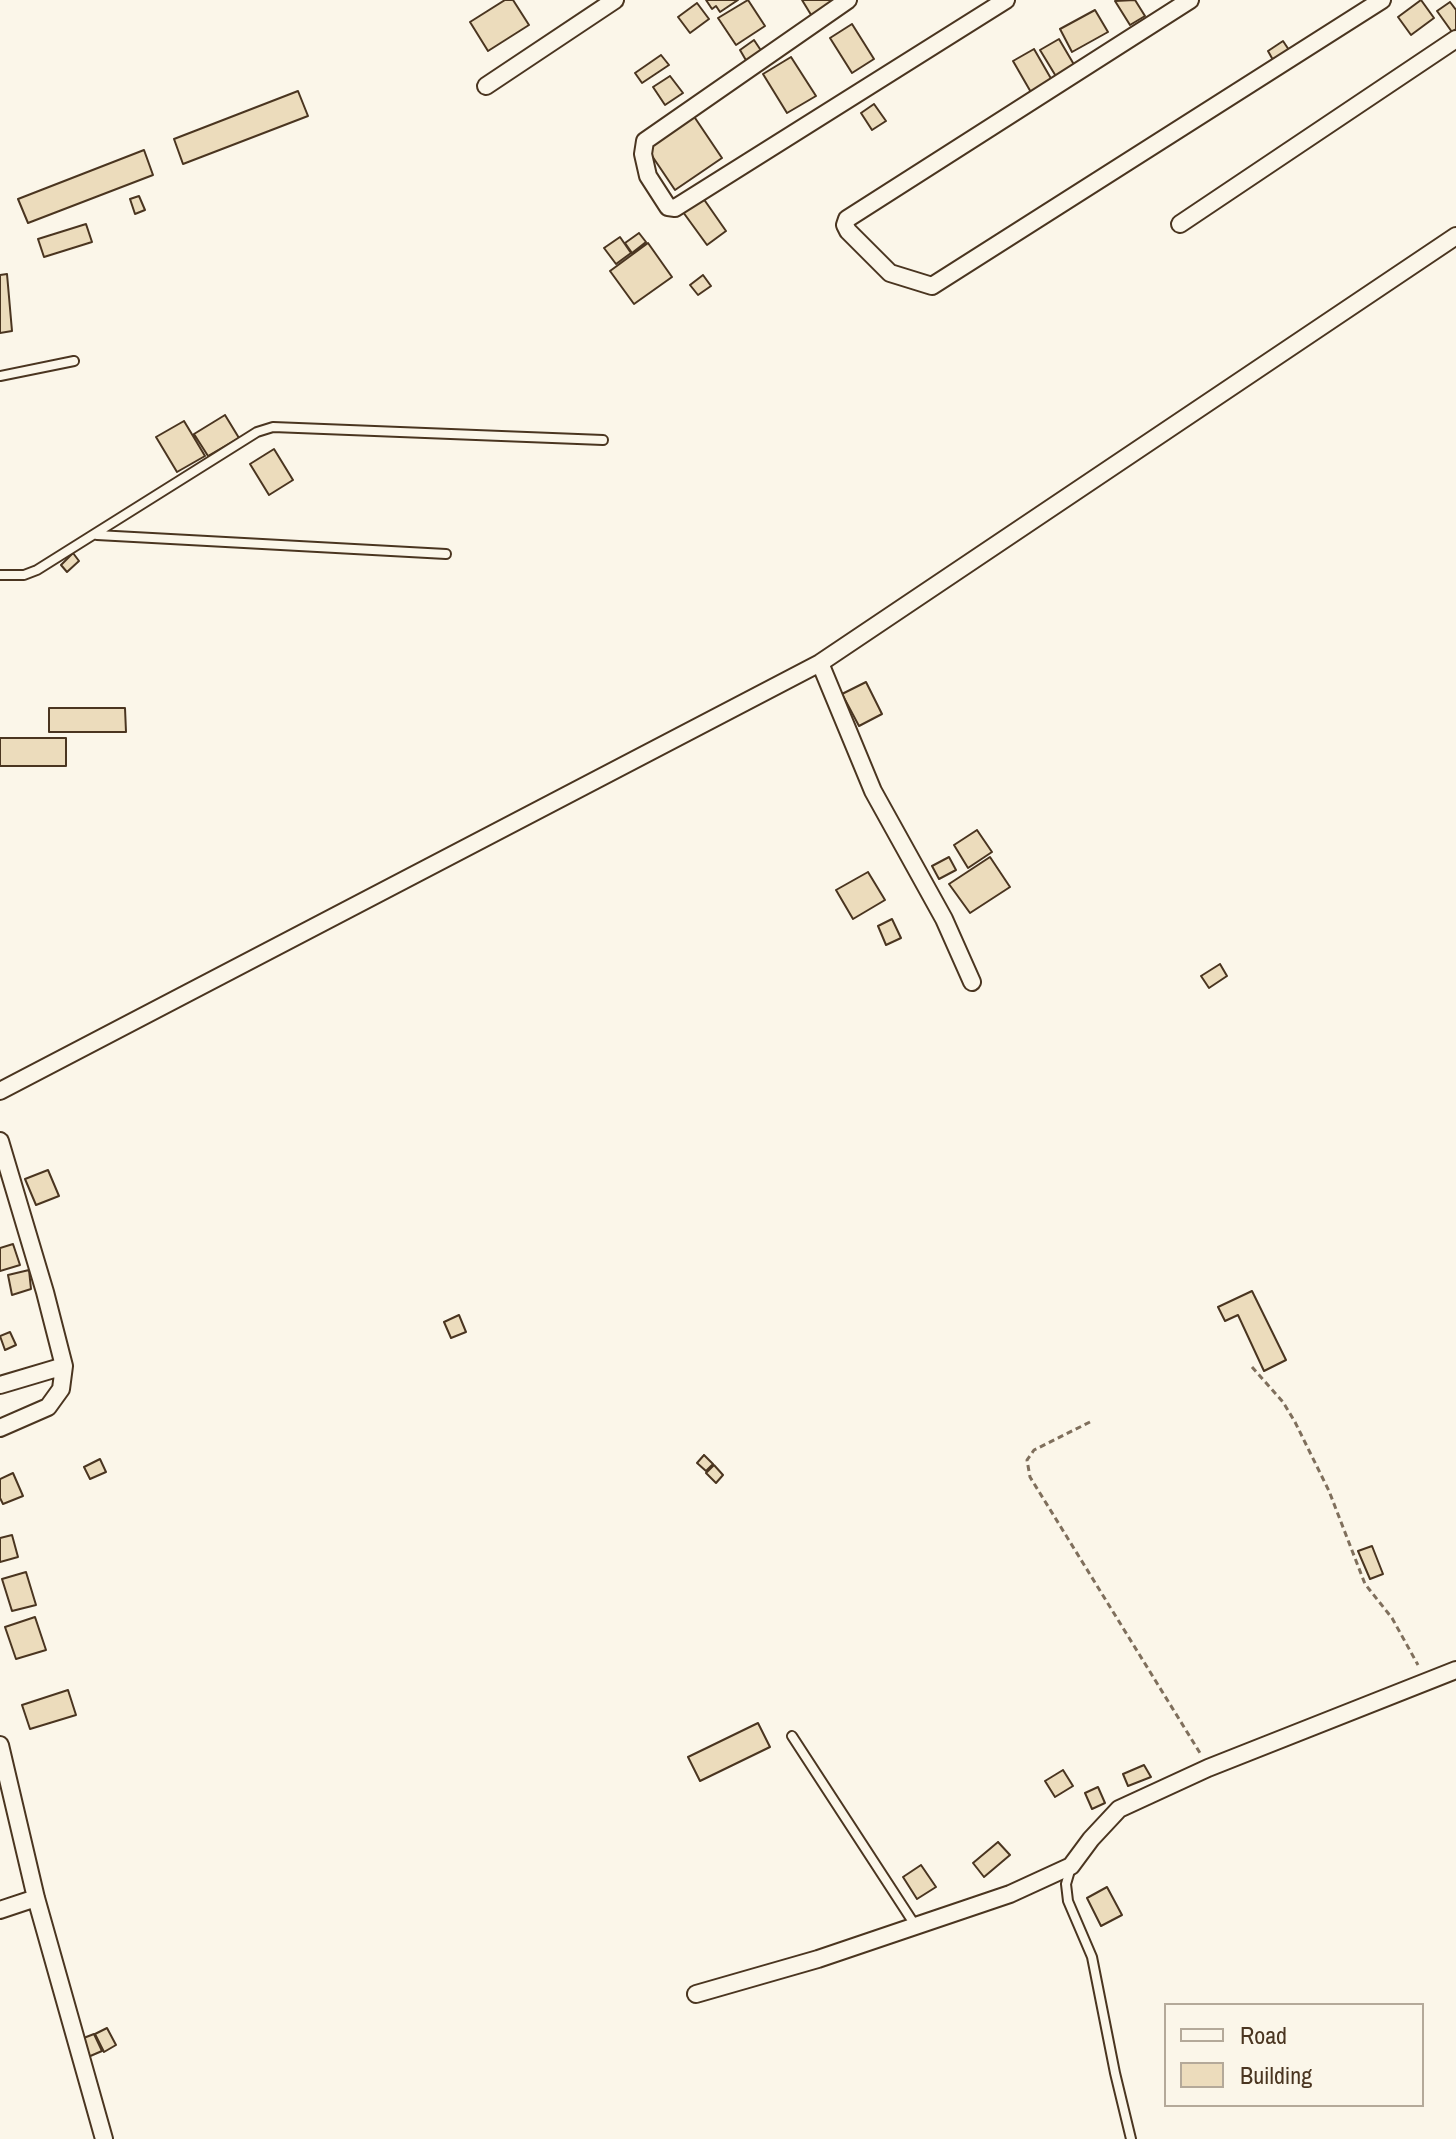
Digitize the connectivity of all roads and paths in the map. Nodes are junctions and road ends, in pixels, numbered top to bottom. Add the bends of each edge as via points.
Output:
1 (615, 0) edge
2 (848, 0) edge
3 (1006, 0) edge
4 (1190, 0) edge
5 (1382, 0) edge
6 (1456, 39) edge
7 (486, 86) dead end
8 (1180, 224) dead end
9 (1456, 236) edge
10 (74, 361) dead end
11 (0, 376) edge
12 (603, 440) dead end
13 (96, 535) junction
14 (446, 554) dead end
15 (0, 575) edge
16 (820, 663) junction
17 (972, 982) dead end
18 (0, 1091) edge
19 (0, 1141) edge
20 (64, 1366) junction
21 (1252, 1367) dead end
22 (0, 1385) edge
23 (1090, 1422) dead end
24 (0, 1428) edge
25 (1456, 1670) edge
26 (1428, 1682) junction
27 (792, 1736) dead end
28 (0, 1745) edge
29 (1208, 1768) junction
30 (1071, 1866) junction
31 (36, 1898) junction
32 (0, 1910) edge
33 (915, 1925) junction
34 (696, 1994) dead end
35 (104, 2139) edge
36 (1131, 2139) edge

1 - 7 street
2 - 3 street via 645,141 648,176 668,207 675,208
4 - 5 street via 847,219 848,231 890,273 932,286
6 - 8 street
9 - 16 street
10 - 11 lane
12 - 13 lane via 273,427 257,432
13 - 14 lane
13 - 15 lane via 37,570
16 - 17 street via 873,791 944,919
16 - 18 street
19 - 20 street
20 - 22 street
20 - 24 street via 61,1389 48,1407
21 - 26 path via 1295,1422 1365,1584 1392,1618
23 - 29 path via 1034,1450 1027,1460 1030,1477
25 - 26 street
26 - 29 street
27 - 33 lane
28 - 31 street
29 - 30 street via 1119,1809
30 - 33 street via 983,1904
30 - 36 lane via 1068,1901 1092,1957
31 - 32 street
31 - 35 street
33 - 34 street

